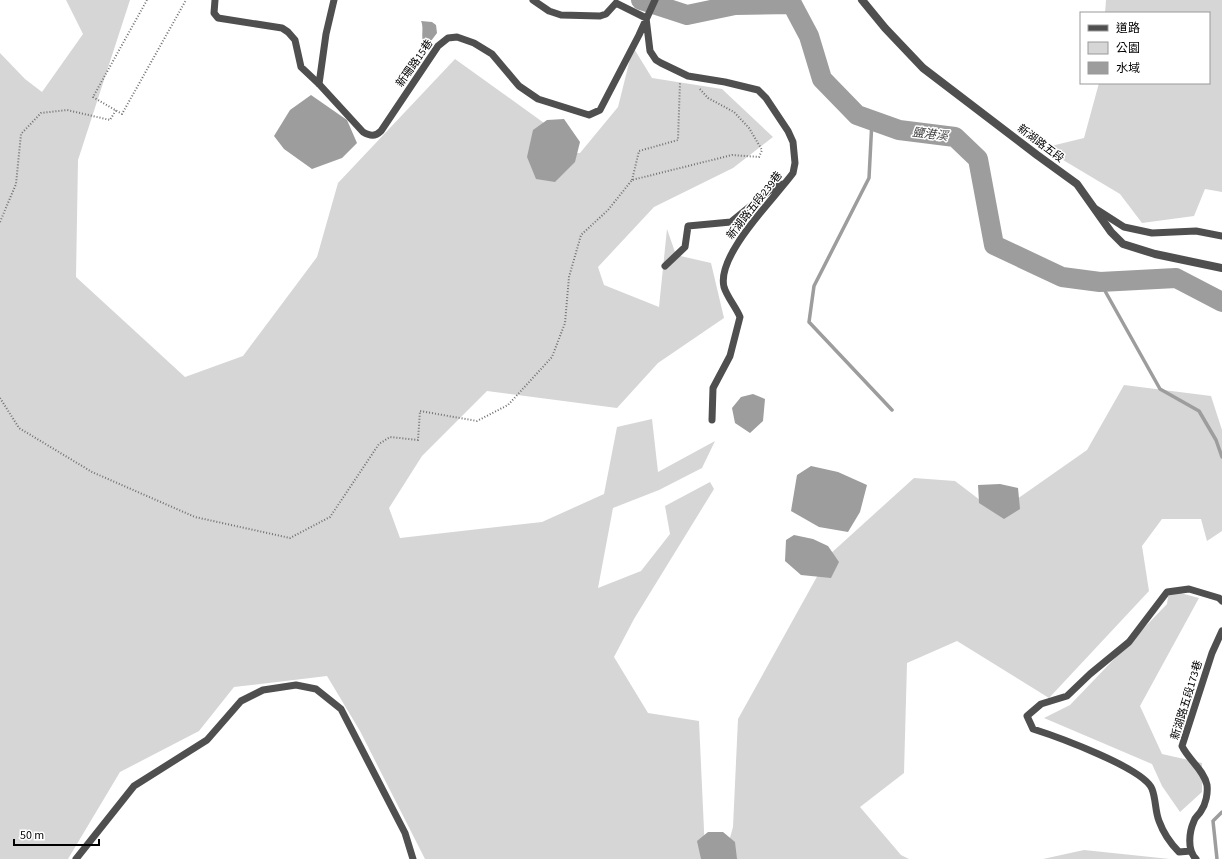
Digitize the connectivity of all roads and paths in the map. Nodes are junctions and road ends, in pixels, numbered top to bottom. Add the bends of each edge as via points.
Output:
1 (147, 0) edge
2 (186, 0) edge
3 (215, 0) edge
4 (334, 0) edge
5 (533, 0) edge
6 (655, 0) edge
7 (862, 0) edge
8 (648, 15) junction
9 (680, 72) junction
10 (688, 76) junction
11 (319, 84) junction
12 (116, 110) junction
13 (632, 180) junction
14 (786, 182) junction
15 (1096, 209) junction
16 (0, 222) edge
17 (1222, 236) edge
18 (665, 266) dead end
19 (1222, 268) edge
20 (0, 398) edge
21 (712, 420) dead end
22 (1222, 601) edge
23 (1222, 631) edge
24 (1191, 851) junction
25 (76, 859) edge
26 (414, 859) edge
27 (1196, 859) edge

1 - 12 path via 93,97
2 - 12 path via 122,114
3 - 11 lane, 新珊路15巷 via 214,13 218,18 282,28 288,32 295,40 301,67
4 - 11 lane
5 - 8 lane via 561,16 600,16 606,14 616,3
6 - 8 lane
7 - 15 street, 新湖路五段 via 923,68 1077,184
8 - 9 lane, 新湖路五段239巷 via 650,51 656,60
8 - 11 lane, 新珊路15巷 via 600,110 588,115 538,99 519,86 492,54 474,43 457,38 448,38 438,46 376,135 370,136 363,132
9 - 10 lane, 新湖路五段239巷
9 - 13 path via 678,140 639,151
10 - 13 path via 708,98 734,112 749,128 762,150 759,157 732,155
10 - 14 lane, 新湖路五段239巷 via 758,90 766,98 793,142 795,163 793,173
12 - 16 path via 110,120 67,110 41,113 21,134 16,184
13 - 20 path via 608,210 581,235 569,278 565,323 552,357 508,404 477,421 420,410 418,440 390,437 380,444 330,516 290,538 195,516 92,472 19,428
14 - 18 lane via 770,190 731,222 688,226 685,247
14 - 21 lane, 新湖路五段239巷 via 740,239 725,266 724,286 740,317 730,356 714,388
15 - 17 lane via 1124,227 1152,233 1196,231
15 - 19 street, 新湖路五段 via 1111,232 1123,244 1155,254
22 - 24 lane via 1189,589 1167,592 1129,642 1067,696 1041,704 1027,716 1033,729 1066,739 1133,771 1151,787 1159,821 1172,845 1179,852
23 - 24 lane, 新湖路五段173巷 via 1212,653 1182,746 1205,777 1208,793 1202,810 1194,820 1189,842
24 - 27 lane
25 - 26 lane via 134,786 206,740 241,701 263,690 296,685 316,689 341,709 405,834

